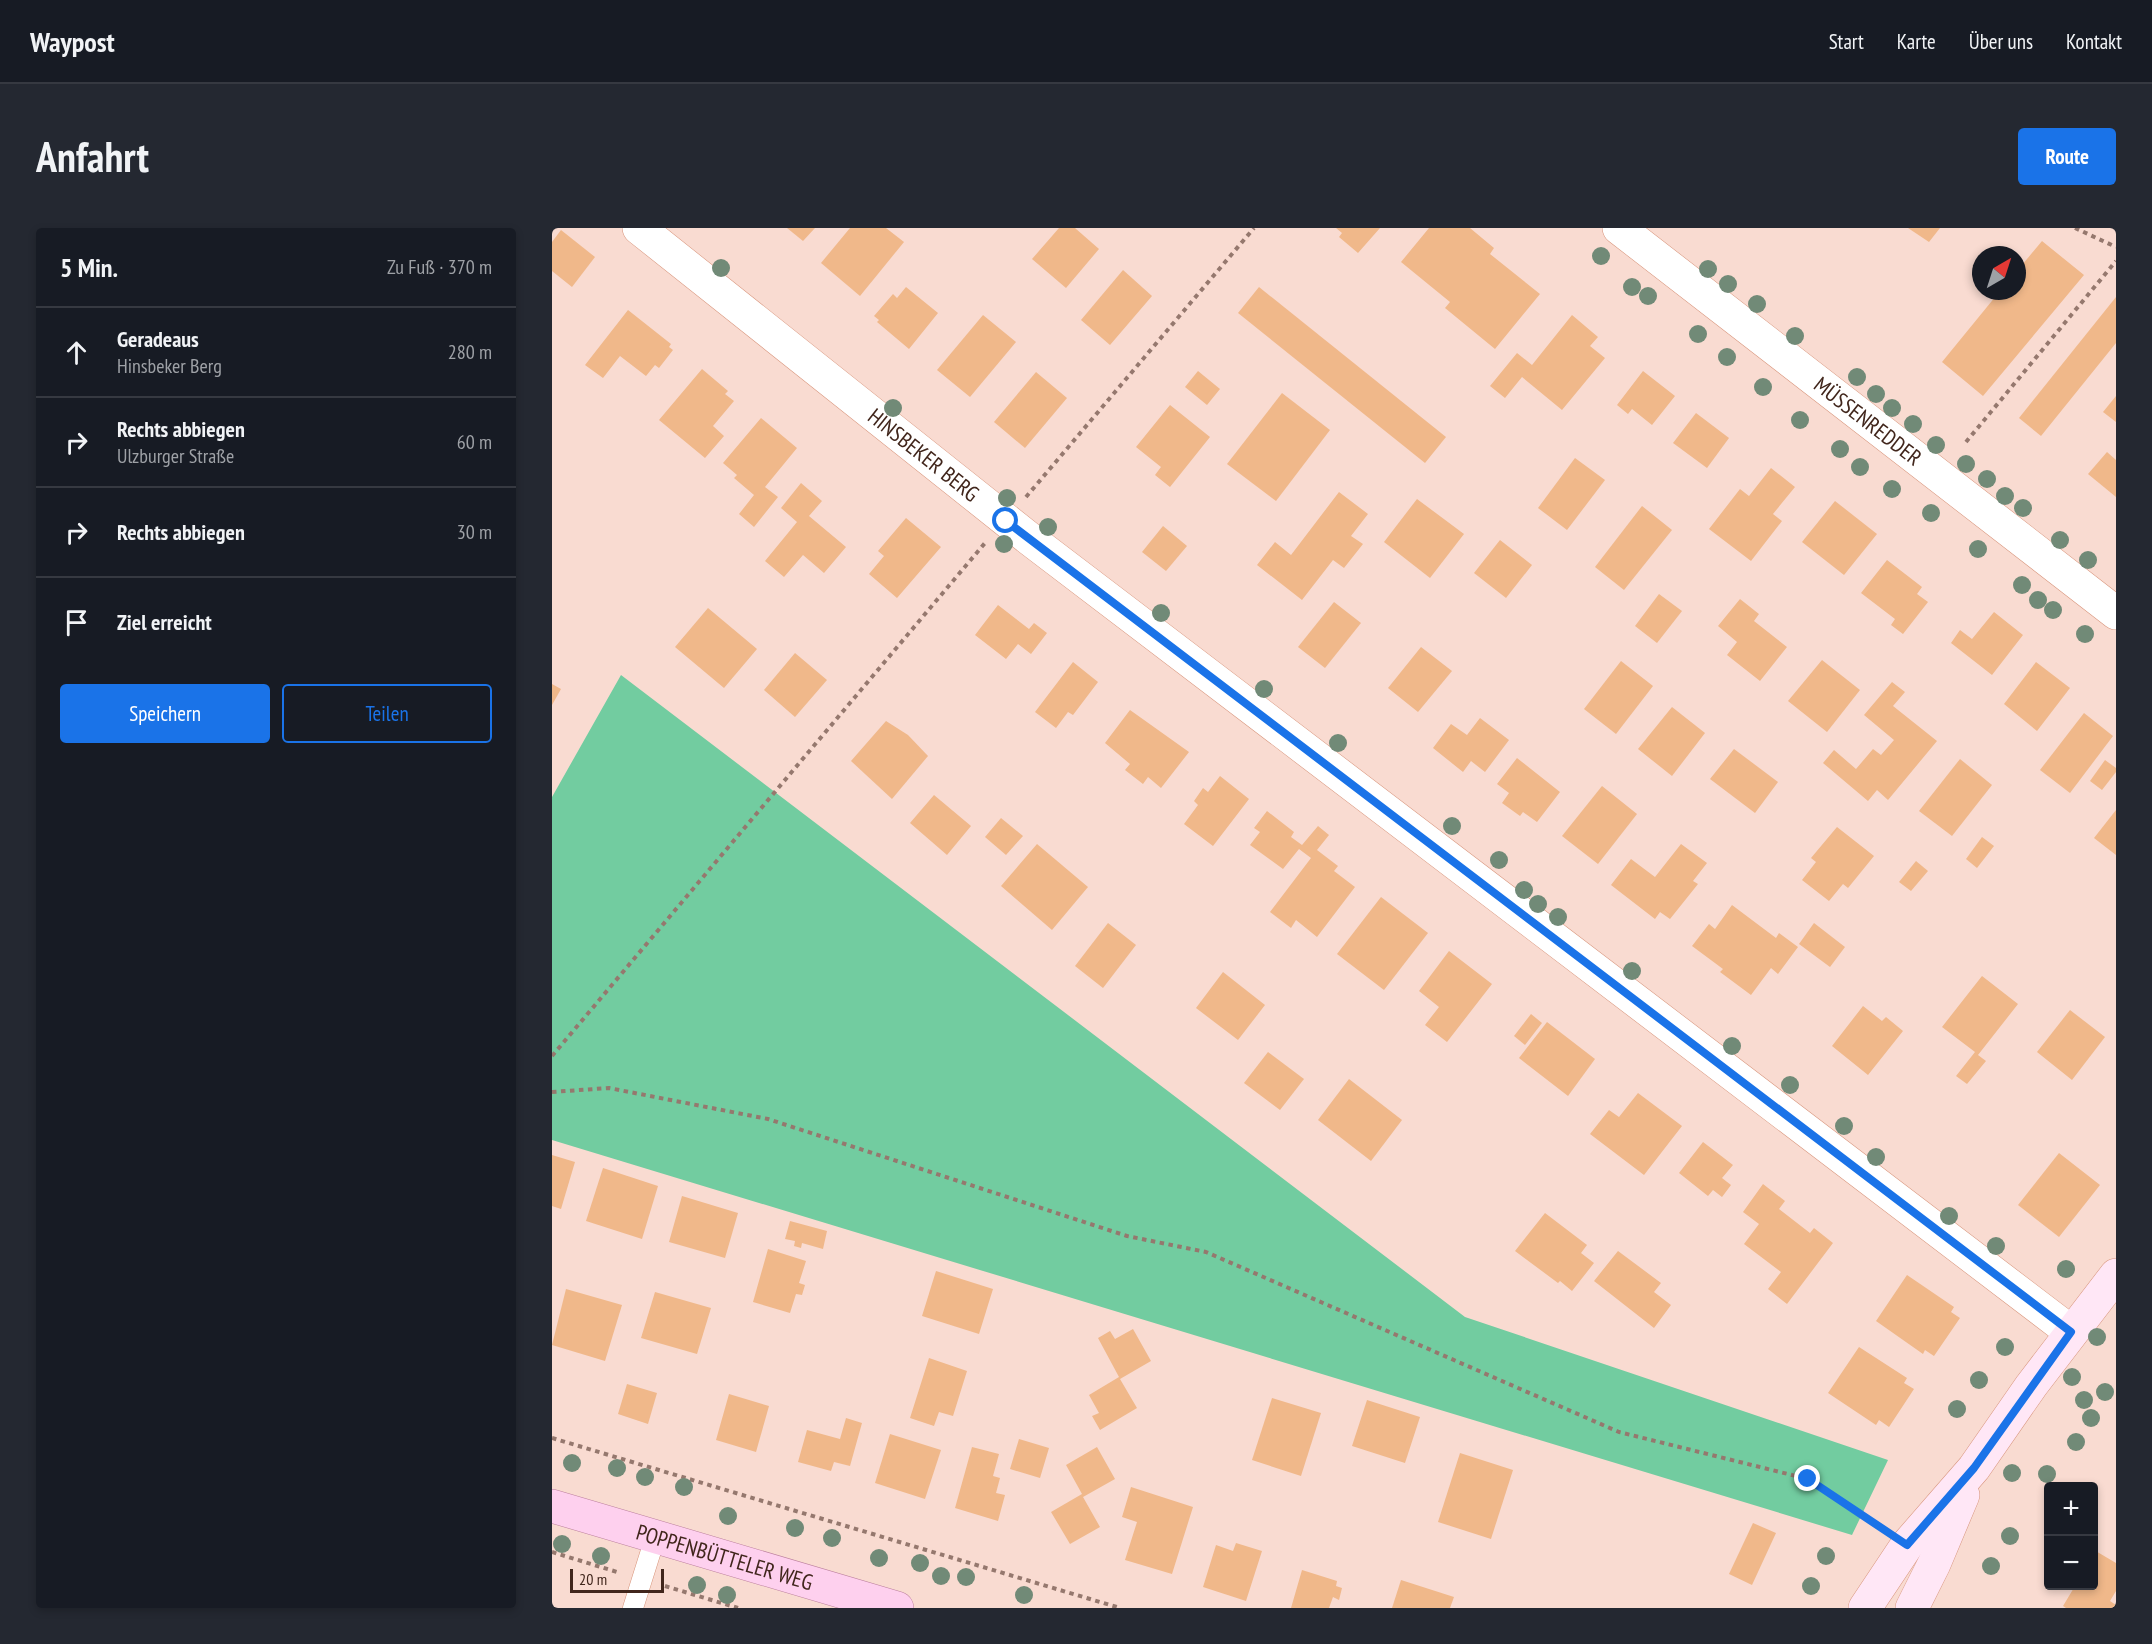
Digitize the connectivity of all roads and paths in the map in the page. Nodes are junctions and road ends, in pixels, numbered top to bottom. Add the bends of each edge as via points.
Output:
1 (639, 228) edge
2 (1254, 228) edge
3 (1619, 228) edge
4 (2075, 228) edge
5 (2116, 247) edge
6 (2116, 261) edge
7 (1966, 442) dead end
8 (1006, 521) junction
9 (2116, 613) edge
10 (552, 1056) edge
11 (552, 1092) edge
12 (2116, 1275) edge
13 (2071, 1332) junction
14 (552, 1438) edge
15 (1974, 1468) junction
16 (552, 1506) edge
17 (656, 1535) junction
18 (1907, 1545) junction
19 (633, 1608) edge
20 (897, 1608) edge
21 (1120, 1608) edge
22 (1865, 1608) edge
23 (1912, 1608) edge

1 - 8 street, HINSBEKER BERG
2 - 8 path
3 - 9 street, MÜSSENREDDER
4 - 5 path
6 - 7 path
8 - 10 path
8 - 13 street, HINSBEKER BERG
11 - 18 path via 609,1088 768,1119 1127,1236 1206,1252 1619,1432 1808,1479
12 - 13 main road
13 - 15 main road
14 - 21 path
15 - 18 main road
15 - 23 main road
16 - 17 main road, POPPENBÜTTELER WEG
17 - 19 lane
17 - 20 main road, POPPENBÜTTELER WEG
18 - 22 main road

